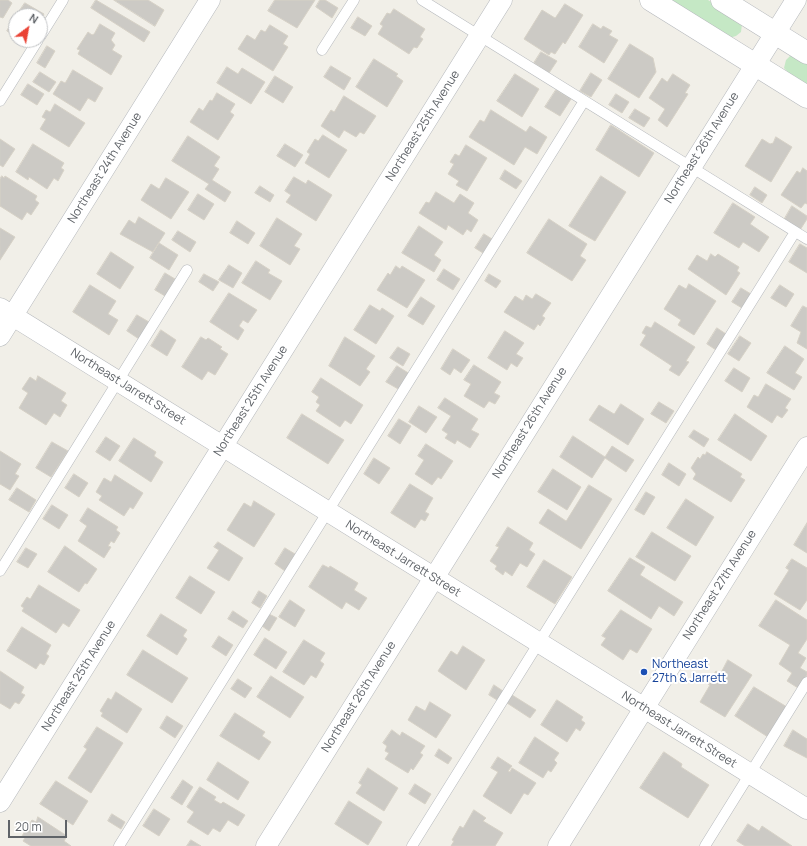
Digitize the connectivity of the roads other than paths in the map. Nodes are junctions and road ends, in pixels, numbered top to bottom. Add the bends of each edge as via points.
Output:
1 (63, 0) edge
2 (210, 0) edge
3 (354, 0) edge
4 (422, 0) edge
5 (502, 0) edge
6 (651, 0) edge
7 (722, 0) edge
8 (796, 0) edge
9 (48, 24) edge
10 (775, 33) junction
11 (480, 36) junction
12 (33, 48) edge
13 (322, 50) dead end
14 (807, 53) edge
15 (755, 64) junction
16 (807, 97) edge
17 (0, 101) edge
18 (584, 101) junction
19 (690, 167) junction
20 (795, 232) junction
21 (807, 239) edge
22 (187, 270) dead end
23 (6, 312) edge
24 (0, 336) edge
25 (118, 381) junction
26 (223, 446) junction
27 (807, 447) edge
28 (329, 512) junction
29 (0, 571) edge
30 (434, 578) junction
31 (539, 643) junction
32 (807, 682) edge
33 (644, 708) junction
34 (750, 774) junction
35 (0, 802) edge
36 (807, 809) edge
37 (119, 846) edge
38 (266, 846) edge
39 (412, 846) edge
40 (558, 846) edge
41 (705, 846) edge

1 - 9 lane
2 - 23 street, Northeast 24th Avenue
3 - 13 lane
4 - 11 lane
5 - 11 street, Northeast 25th Avenue
6 - 15 street
7 - 10 street
8 - 10 street, Northeast 26th Avenue
10 - 14 street
10 - 15 street, Northeast 26th Avenue
11 - 18 lane
11 - 26 street, Northeast 25th Avenue
12 - 17 lane
15 - 16 street
15 - 19 street, Northeast 26th Avenue
18 - 19 lane
18 - 28 lane
19 - 20 lane
19 - 30 street, Northeast 26th Avenue
20 - 21 lane
20 - 31 lane
22 - 25 lane
23 - 24 street, Northeast 24th Avenue
23 - 25 street, Northeast Jarrett Street
25 - 26 street, Northeast Jarrett Street
25 - 29 lane
26 - 28 street, Northeast Jarrett Street
26 - 35 street, Northeast 25th Avenue
27 - 33 street, Northeast 27th Avenue
28 - 30 street, Northeast Jarrett Street
28 - 37 lane
30 - 31 street, Northeast Jarrett Street
30 - 38 street, Northeast 26th Avenue
31 - 33 street, Northeast Jarrett Street
31 - 39 lane
32 - 34 lane
33 - 34 street, Northeast Jarrett Street
33 - 40 street, Northeast 27th Avenue
34 - 36 street, Northeast Jarrett Street
34 - 41 lane

